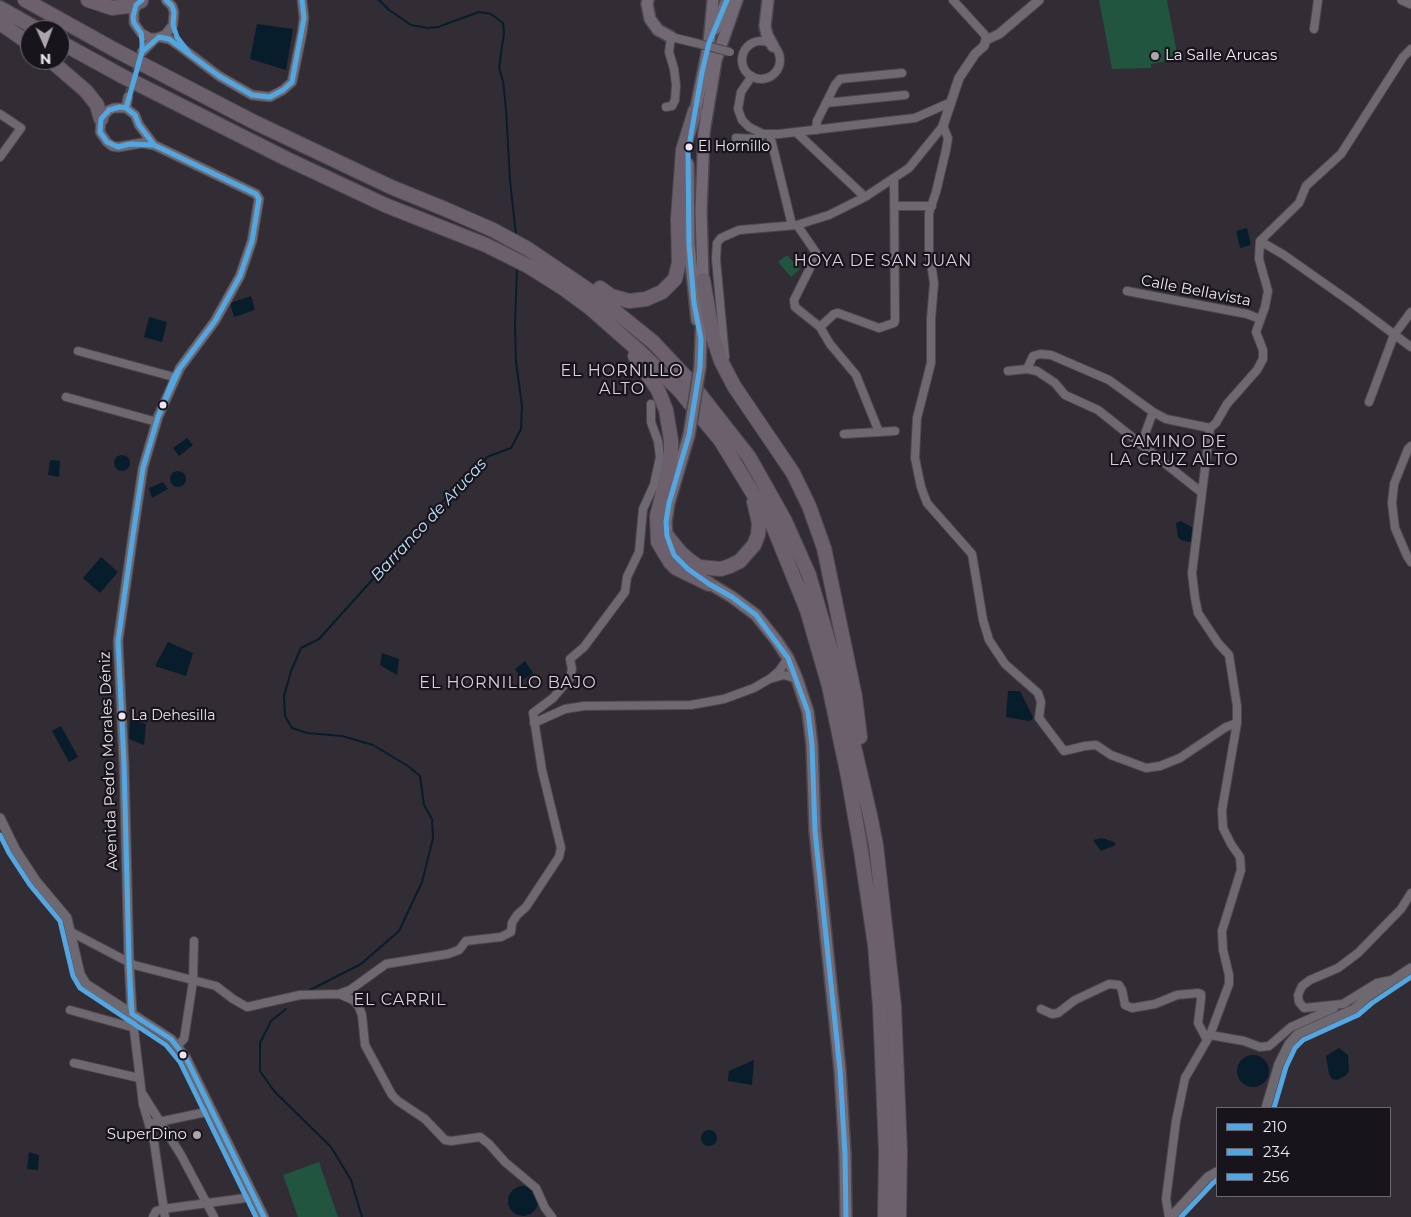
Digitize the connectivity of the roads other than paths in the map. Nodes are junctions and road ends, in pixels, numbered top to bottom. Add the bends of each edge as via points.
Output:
1 (25, 0) edge
2 (88, 0) edge
3 (141, 0) edge
4 (167, 0) edge
5 (302, 0) edge
6 (648, 0) edge
7 (713, 0) edge
8 (727, 0) edge
9 (737, 0) edge
10 (768, 0) edge
11 (955, 0) edge
12 (1039, 0) edge
13 (1318, 0) edge
14 (1402, 0) edge
15 (1411, 4) edge
16 (0, 8) edge
17 (21, 20) edge
18 (0, 23) edge
19 (173, 25) junction
20 (1314, 28) dead end
21 (658, 30) junction
22 (141, 34) junction
23 (20, 37) edge
24 (671, 37) junction
25 (157, 38) junction
26 (986, 40) junction
27 (709, 42) junction
28 (773, 46) junction
29 (70, 47) edge
30 (184, 48) junction
31 (1411, 49) edge
32 (669, 52) junction
33 (743, 56) junction
34 (62, 70) edge
35 (902, 73) dead end
36 (752, 76) junction
37 (905, 95) dead end
38 (128, 97) tunnel mouth
39 (826, 103) junction
40 (950, 103) junction
41 (666, 107) dead end
42 (126, 108) junction
43 (695, 110) junction
44 (0, 114) edge
45 (101, 119) junction
46 (139, 125) junction
47 (943, 126) junction
48 (812, 130) junction
49 (796, 132) junction
50 (767, 134) junction
51 (736, 138) dead end
52 (803, 139) junction
53 (130, 144) junction
54 (154, 145) junction
55 (0, 157) edge
56 (894, 178) junction
57 (865, 197) junction
58 (894, 206) junction
59 (932, 206) junction
60 (795, 225) junction
61 (1260, 241) junction
62 (704, 280) junction
63 (591, 287) junction
64 (1127, 291) dead end
65 (1411, 312) edge
66 (1260, 319) junction
67 (820, 327) junction
68 (620, 335) junction
69 (1394, 335) junction
70 (700, 339) junction
71 (1411, 347) edge
72 (78, 351) dead end
73 (1027, 369) junction
74 (1008, 371) dead end
75 (174, 377) junction
76 (730, 378) junction
77 (66, 397) dead end
78 (1369, 402) dead end
79 (651, 404) dead end
80 (1153, 412) junction
81 (157, 422) junction
82 (1210, 428) junction
83 (895, 431) dead end
84 (879, 432) junction
85 (844, 434) dead end
86 (1141, 444) junction
87 (1411, 446) edge
88 (748, 482) junction
89 (1201, 492) junction
90 (667, 536) junction
91 (1411, 562) edge
92 (708, 584) junction
93 (788, 658) junction
94 (771, 678) junction
95 (798, 679) junction
96 (534, 723) junction
97 (1237, 723) junction
98 (870, 814) junction
99 (0, 818) edge
100 (1411, 893) edge
101 (71, 932) junction
102 (194, 942) dead end
103 (129, 962) junction
104 (1411, 968) edge
105 (1393, 980) junction
106 (193, 981) junction
107 (130, 994) junction
108 (339, 994) junction
109 (117, 1004) junction
110 (1342, 1004) junction
111 (1041, 1009) dead end
112 (70, 1010) dead end
113 (132, 1014) junction
114 (135, 1028) junction
115 (1208, 1037) junction
116 (178, 1046) junction
117 (74, 1063) dead end
118 (139, 1078) junction
119 (141, 1091) junction
120 (1266, 1107) edge
121 (211, 1111) junction
122 (161, 1122) junction
123 (149, 1124) junction
124 (1216, 1173) edge
125 (253, 1197) junction
126 (208, 1203) junction
127 (164, 1213) edge
128 (153, 1217) edge
129 (214, 1217) edge
130 (264, 1217) edge
131 (552, 1217) edge
132 (846, 1217) edge
133 (885, 1217) edge
134 (898, 1217) edge
135 (1170, 1217) edge

1 - 63 highway via 254,122 391,187 493,230
2 - 3 highway via 112,8
3 - 22 street via 133,17
4 - 19 street via 174,12
5 - 30 street via 304,18 292,82 270,97 252,95 219,76
6 - 21 main road via 650,19
7 - 27 main road
8 - 27 main road
9 - 62 main road via 716,60 704,132 701,211
10 - 28 main road via 765,26
11 - 26 street via 985,34
12 - 26 street via 999,34
13 - 20 street
14 - 15 street
16 - 17 highway
18 - 23 highway
19 - 25 street
19 - 30 street
21 - 24 main road
21 - 32 street
22 - 25 street
22 - 25 street via 142,52
24 - 32 street
24 - 33 street, bridge
25 - 30 street via 169,39
26 - 40 street via 959,78
27 - 43 main road
28 - 33 street via 768,42 755,42
28 - 36 street via 780,56 778,69 769,77 757,79
29 - 68 highway via 248,140 385,205 486,245 528,266 564,288
31 - 61 street via 1341,154 1306,186 1299,203
32 - 41 street via 676,92 672,106
33 - 36 street via 744,68
34 - 45 highway via 86,90 97,105
35 - 39 street via 840,79
36 - 50 street via 740,92 738,110 749,127
37 - 39 street
38 - 42 street
39 - 48 street
40 - 47 street
40 - 48 street via 915,118
42 - 45 street via 109,110
42 - 46 street via 135,115
43 - 63 highway via 683,150 678,218 679,263 675,279 662,292 646,299 629,301
43 - 70 main road via 688,152 688,244
44 - 55 street via 21,128
45 - 53 street via 100,132 107,142 118,147
46 - 53 street via 138,136
46 - 54 street
47 - 56 street via 909,168
47 - 59 street via 948,138
48 - 49 street
48 - 52 street
49 - 50 street
49 - 52 street
50 - 51 street via 758,139
50 - 60 street
52 - 57 street
53 - 54 street
54 - 75 street, Avenida Pedro Morales Déniz via 256,194 259,199 252,241 240,276 216,321
56 - 57 street
56 - 58 street
57 - 60 street via 830,215
58 - 59 street
58 - 67 street via 896,321 879,328 838,313
59 - 97 street via 929,213 929,250 934,282 931,363 918,418 915,458 927,503 972,554 983,620 990,640 1005,664 1038,693 1041,702 1039,718 1064,751 1096,745 1111,755 1146,768 1160,766 1180,758
60 - 67 street via 817,254 794,300 795,307
60 - 76 street via 739,230 717,243 723,344
61 - 66 street via 1259,259 1268,290
61 - 69 street
62 - 70 main road
62 - 76 highway via 713,337
63 - 98 highway via 688,378 749,457 786,521 810,575
64 - 66 street, Calle Bellavista
65 - 69 street
66 - 82 street via 1256,332 1263,359
67 - 84 street via 856,375
68 - 88 highway via 679,390 722,442
68 - 92 highway via 658,390 669,425 671,455 657,516 658,542 676,568
69 - 71 street
69 - 78 street
70 - 90 main road, bridge via 700,367 689,435 669,503
72 - 75 street
73 - 74 street
73 - 80 street via 1033,356 1051,355 1109,380
73 - 86 street via 1037,371 1056,383 1065,395 1098,410
75 - 81 street, Avenida Pedro Morales Déniz
76 - 98 highway via 794,473 824,548 855,697
77 - 81 street
79 - 96 street via 651,422 660,456 654,485 643,509 639,552 627,577 625,592 584,647 570,659 570,678 553,698 533,713
80 - 82 street via 1166,419
80 - 86 street
81 - 103 street, Avenida Pedro Morales Déniz via 143,468 118,641
82 - 89 street
83 - 84 street
84 - 85 street
86 - 89 street
87 - 91 street via 1394,484 1392,503 1395,528
88 - 90 highway via 758,512 758,535 740,561 721,569 699,567 684,556
88 - 133 highway via 773,526 807,610 848,776 875,946 886,1152
89 - 97 street via 1192,573 1195,598 1198,613 1229,655
90 - 92 main road via 674,555
92 - 93 main road via 756,615
93 - 94 street
93 - 95 main road
94 - 95 street
94 - 96 street via 724,699 691,705 584,706 565,709
95 - 132 main road via 808,712 812,745 815,830 840,1070
96 - 108 street via 561,848 559,857 512,923 511,932 501,937 466,941 459,950 448,954 386,964 350,990
97 - 115 street via 1222,810 1223,828 1240,857 1241,870 1222,931 1229,984
98 - 134 highway via 894,1006 900,1151
99 - 101 street via 36,881 67,918
100 - 110 street via 1401,909 1358,953 1338,968 1310,980 1298,995 1304,1008
101 - 103 street
101 - 109 street via 80,974 86,984
102 - 106 street
103 - 106 street
103 - 107 street, Avenida Pedro Morales Déniz
104 - 105 street
105 - 110 street via 1377,982
105 - 120 street via 1354,1009 1298,1034 1279,1064
106 - 108 street via 216,986 247,1007 300,995
106 - 116 street via 184,1039
107 - 109 street
107 - 113 street, Avenida Pedro Morales Déniz
108 - 131 street via 353,1000 358,1007 365,1045 392,1095 425,1119 445,1140 480,1137 536,1188
109 - 113 street
110 - 115 street via 1292,1027 1269,1046
111 - 115 street via 1058,1013 1075,1000 1109,984 1119,986 1125,1005 1132,1008 1155,1004 1177,995 1198,993 1201,999 1198,1023
112 - 114 street
113 - 114 street
113 - 116 street
114 - 118 street
115 - 135 street via 1183,1087 1166,1199
116 - 121 street
117 - 118 street
118 - 119 street
119 - 122 street
119 - 123 street
121 - 122 street
121 - 125 street
122 - 123 street
122 - 126 street
123 - 127 street
124 - 135 street
125 - 126 street
125 - 130 street
126 - 127 street
126 - 129 street
127 - 128 street via 156,1211

